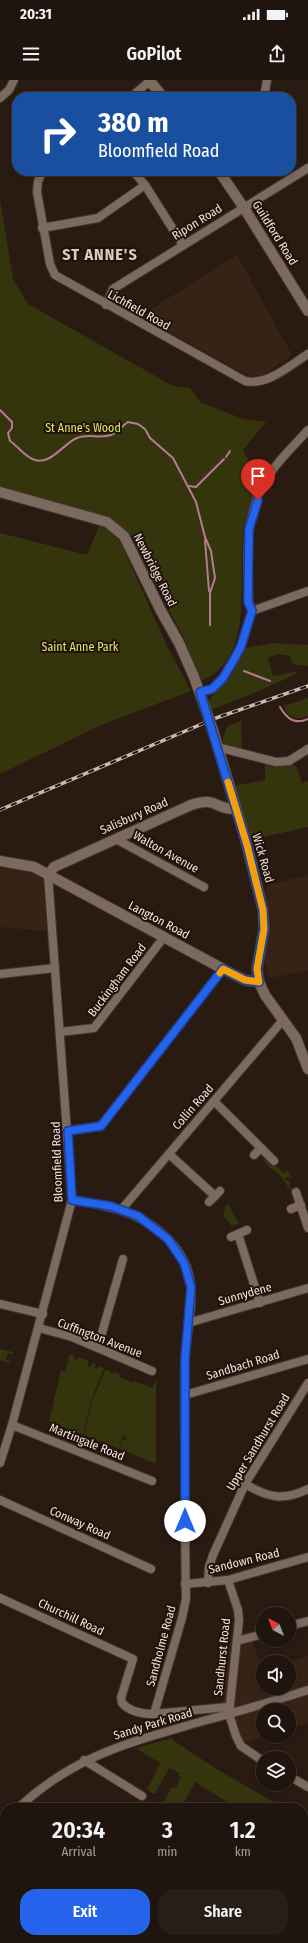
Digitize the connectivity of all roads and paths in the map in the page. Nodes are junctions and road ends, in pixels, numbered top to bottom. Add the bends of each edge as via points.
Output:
1 (14, 80) edge
2 (150, 80) edge
3 (268, 80) edge
4 (137, 92) edge
5 (159, 92) edge
6 (265, 92) edge
7 (0, 98) edge
8 (308, 168) edge
9 (42, 176) edge
10 (138, 176) edge
11 (222, 176) edge
12 (295, 176) edge
13 (296, 176) edge
14 (146, 185) junction
15 (244, 208) junction
16 (42, 228) junction
17 (183, 245) junction
18 (106, 305) junction
19 (308, 311) edge
20 (308, 354) edge
21 (308, 430) edge
22 (0, 492) edge
23 (308, 591) edge
24 (252, 611) junction
25 (201, 697) junction
26 (218, 747) junction
27 (308, 749) edge
28 (236, 809) junction
29 (116, 839) junction
30 (0, 861) edge
31 (48, 875) junction
32 (204, 887) dead end
33 (164, 937) junction
34 (55, 968) junction
35 (223, 969) junction
36 (0, 974) edge
37 (259, 982) junction
38 (283, 1020) junction
39 (60, 1032) junction
40 (308, 1069) edge
41 (214, 1102) junction
42 (68, 1131) junction
43 (261, 1148) junction
44 (169, 1154) junction
45 (254, 1155) dead end
46 (274, 1161) dead end
47 (296, 1192) dead end
48 (215, 1197) dead end
49 (72, 1200) junction
50 (301, 1205) junction
51 (291, 1209) dead end
52 (121, 1210) junction
53 (308, 1228) edge
54 (247, 1230) dead end
55 (123, 1259) dead end
56 (308, 1288) edge
57 (260, 1303) junction
58 (0, 1304) edge
59 (43, 1314) junction
60 (188, 1323) junction
61 (39, 1328) junction
62 (98, 1348) junction
63 (308, 1358) edge
64 (152, 1370) dead end
65 (308, 1383) edge
66 (185, 1395) junction
67 (12, 1425) junction
68 (0, 1463) edge
69 (152, 1481) dead end
70 (245, 1484) junction
71 (308, 1489) edge
72 (0, 1500) edge
73 (308, 1557) edge
74 (151, 1569) dead end
75 (228, 1580) junction
76 (208, 1583) junction
77 (186, 1584) junction
78 (0, 1598) edge
79 (308, 1621) edge
80 (296, 1624) edge
81 (256, 1636) edge
82 (237, 1641) junction
83 (308, 1690) edge
84 (228, 1711) junction
85 (154, 1714) junction
86 (256, 1756) edge
87 (84, 1760) junction
88 (296, 1780) edge
89 (308, 1787) edge
90 (142, 1796) dead end
91 (27, 1803) edge

1 - 7 street via 9,90
2 - 4 street
2 - 5 street
3 - 6 street
8 - 13 street, Ripon Road
9 - 16 street, Lichfield Road via 37,187
10 - 14 street
11 - 15 street, Guildford Road
12 - 15 street, Ripon Road
14 - 16 street via 98,218
14 - 17 street
15 - 17 street, Ripon Road
15 - 19 street, Guildford Road
16 - 18 street, Lichfield Road via 55,275
17 - 18 street, Ripon Road via 113,289
18 - 20 street, Lichfield Road via 245,381 266,380
21 - 24 street via 263,485 252,514 249,529 248,602
22 - 25 street, Newbridge Road via 106,522 124,536 179,643
23 - 24 street
24 - 25 street via 241,646 223,678
25 - 26 street, Wick Road, bridge
26 - 27 street via 276,762 289,761
26 - 28 street, Wick Road
28 - 29 street, Salisbury Road via 227,810 212,802 203,801
28 - 37 street, Wick Road via 263,910 264,929 257,969
29 - 31 street, Salisbury Road via 54,867
29 - 32 street, Walton Avenue
30 - 31 street, Langton Road via 29,865
31 - 33 street, Langton Road
31 - 34 street, Bloomfield Road
33 - 35 street, Langton Road
33 - 39 street, Buckingham Road via 94,1028
34 - 36 street
34 - 39 street, Bloomfield Road
35 - 37 street, Langton Road via 245,980
35 - 42 street via 101,1126
37 - 38 street, Wick Road
38 - 40 street, Wick Road via 302,1049
38 - 41 street, Collin Road
39 - 42 street, Bloomfield Road
41 - 43 street
41 - 44 street, Collin Road
42 - 49 street, Bloomfield Road
43 - 45 street
43 - 46 street
44 - 48 street
44 - 52 street, Collin Road
47 - 50 street
49 - 52 street, Sandholme Road
49 - 59 street, Bloomfield Road
50 - 51 street
50 - 53 street
52 - 60 street, Sandholme Road via 138,1216 176,1248 184,1263 191,1287
54 - 57 street via 235,1235
55 - 62 street
56 - 57 street, Sunnydene
57 - 60 street, Sunnydene
58 - 59 street
59 - 61 street, Bloomfield Road
60 - 66 street, Sandholme Road
61 - 62 street, Cuffington Avenue via 72,1337
61 - 67 street, Bloomfield Road
62 - 64 street, Cuffington Avenue
63 - 66 street, Sandbach Road
65 - 70 street, Upper Sandhurst Road
66 - 77 street, Sandholme Road
67 - 68 street, Bloomfield Road
67 - 69 street, Martingale Road
70 - 71 street via 266,1494 281,1497
70 - 76 street, Upper Sandhurst Road via 213,1555
72 - 74 street, Conway Road
73 - 75 street, Sandown Road
75 - 76 street, Sandown Road
75 - 82 street, Sandhurst Road via 238,1610
76 - 77 street, Sandown Road
77 - 85 street, Sandholme Road via 182,1618
78 - 85 street, Churchill Road via 133,1660 121,1698 122,1703 134,1712
79 - 80 street
81 - 82 street
82 - 84 street, Sandhurst Road
83 - 84 street, Sandy Park Road
84 - 85 street
84 - 86 street via 242,1746
84 - 87 street, Sandy Park Road
87 - 90 street
87 - 91 street, Sandy Park Road via 52,1780
88 - 89 street

